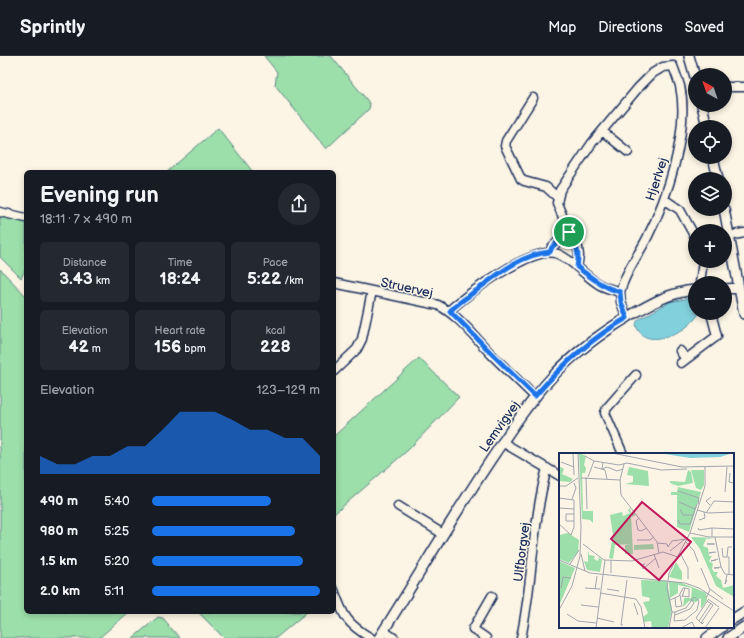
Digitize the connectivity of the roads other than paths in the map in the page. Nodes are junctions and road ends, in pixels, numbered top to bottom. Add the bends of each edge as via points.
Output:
1 (689, 56) edge
2 (692, 68) edge
3 (732, 87) edge
4 (744, 87) edge
5 (533, 98) dead end
6 (602, 131) junction
7 (628, 152) dead end
8 (557, 197) junction
9 (664, 199) junction
10 (0, 212) edge
11 (24, 218) edge
12 (688, 225) edge
13 (569, 232) junction
14 (744, 233) edge
15 (732, 235) edge
16 (550, 252) junction
17 (732, 252) edge
18 (577, 267) junction
19 (336, 283) edge
20 (732, 288) edge
21 (739, 288) junction
22 (688, 291) edge
23 (372, 292) junction
24 (620, 292) junction
25 (450, 311) junction
26 (744, 314) edge
27 (627, 318) junction
28 (713, 320) edge
29 (680, 351) dead end
30 (336, 369) edge
31 (636, 374) dead end
32 (535, 396) junction
33 (502, 442) junction
34 (623, 453) edge
35 (547, 468) junction
36 (559, 475) edge
37 (398, 506) dead end
38 (443, 534) junction
39 (336, 596) edge
40 (492, 596) dead end
41 (744, 612) edge
42 (734, 619) edge
43 (744, 627) edge
44 (721, 628) edge
45 (382, 634) edge
46 (371, 638) edge
47 (394, 638) edge
48 (486, 638) edge
49 (520, 638) edge
50 (707, 638) edge
51 (728, 638) edge

1 - 2 street
3 - 4 street
5 - 8 street via 505,146 521,179 546,187
6 - 7 street
6 - 8 street
6 - 9 street, Hjerlvej via 653,73 663,67 673,66 680,86 682,120 676,159
8 - 13 street
9 - 12 street via 680,210
9 - 24 street, Hjerlvej via 649,236 622,282
10 - 11 street
13 - 16 street
13 - 18 street via 578,248
14 - 15 street
16 - 18 street
16 - 25 street via 520,261 501,272
17 - 21 street
18 - 24 street via 599,284
19 - 23 street, Struervej
20 - 21 street
21 - 26 street
22 - 27 street, Lemvigvej via 656,300
23 - 25 street, Struervej via 438,305
23 - 30 street via 358,349
24 - 27 street
25 - 32 street, Struervej
27 - 32 street, Lemvigvej via 605,330 553,375
28 - 29 street via 717,336 684,361
31 - 34 street via 607,408 605,414
32 - 33 street, Lemvigvej
33 - 35 street
33 - 38 street, Lemvigvej
35 - 36 street
35 - 49 street, Ulfborgvej via 540,494 526,613
37 - 38 street
38 - 45 street, Lemvigvej
39 - 46 street via 348,621
40 - 48 street via 473,629
41 - 42 street
43 - 51 street
44 - 50 street
45 - 47 street, Lemvigvej

